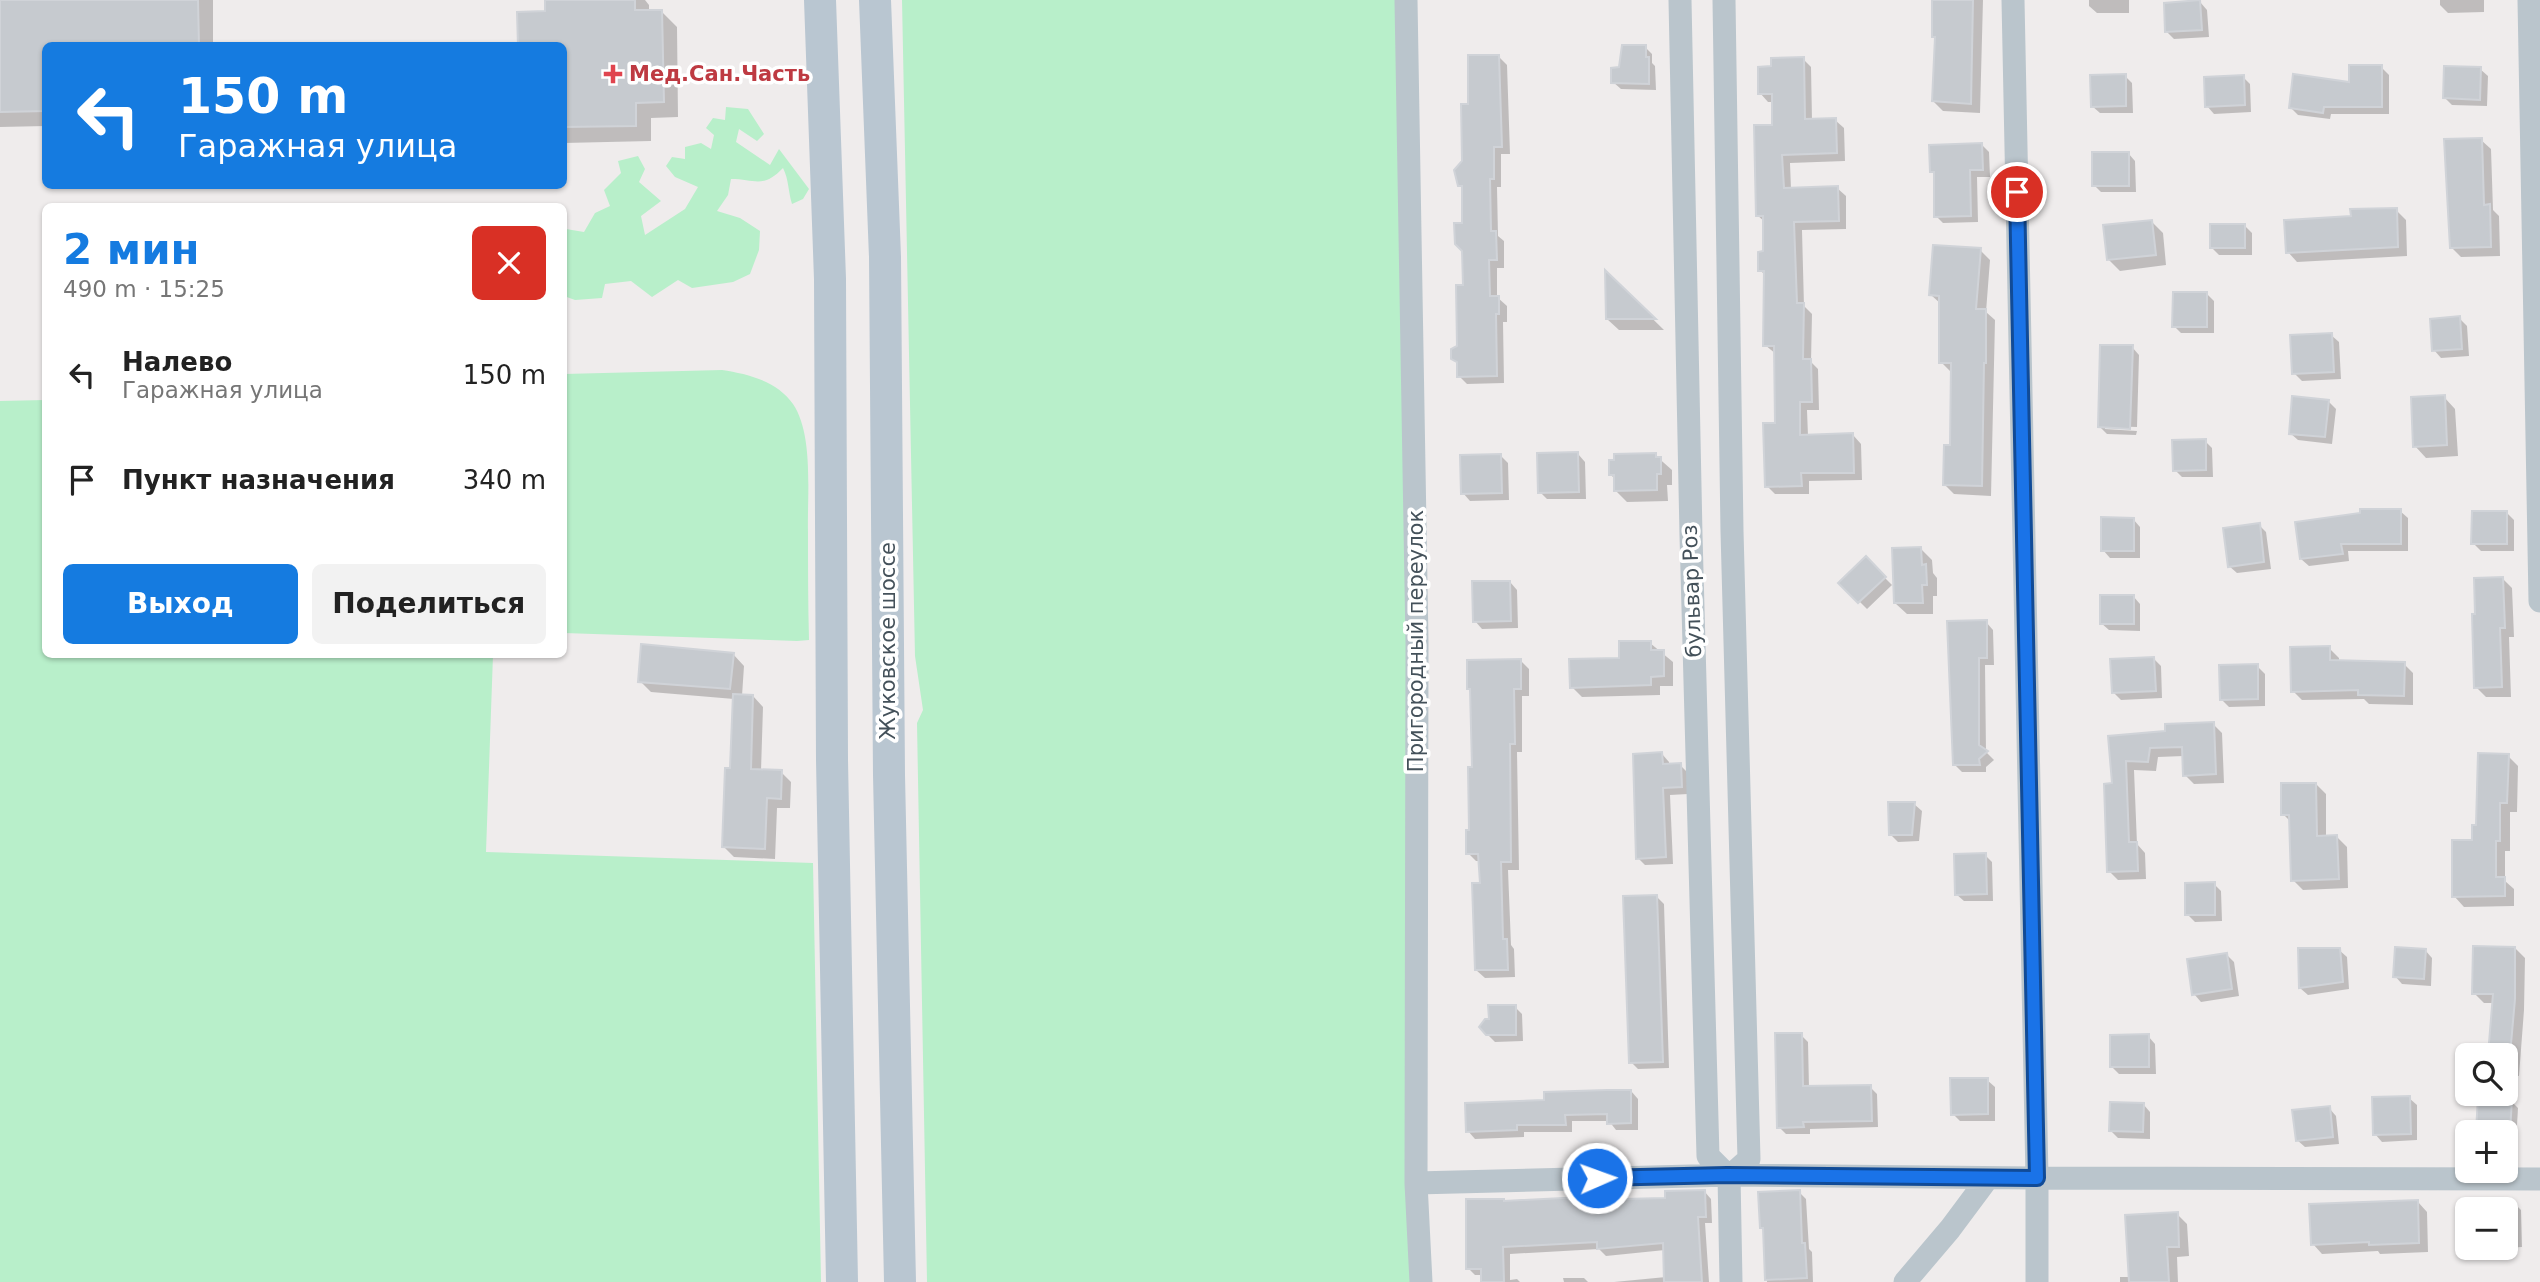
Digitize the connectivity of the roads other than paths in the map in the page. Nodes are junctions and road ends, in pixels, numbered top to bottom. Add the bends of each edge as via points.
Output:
1 (820, 0) edge
2 (876, 0) edge
3 (1406, 0) edge
4 (1680, 0) edge
5 (1724, 0) edge
6 (2013, 0) edge
7 (2529, 0) edge
8 (2540, 601) edge
9 (1729, 1175) junction
10 (1988, 1178) junction
11 (2037, 1178) junction
12 (2540, 1179) edge
13 (1416, 1183) junction
14 (842, 1282) edge
15 (900, 1282) edge
16 (1421, 1282) edge
17 (1731, 1282) edge
18 (1905, 1282) edge
19 (2037, 1282) edge

1 - 14 main road via 830,279 832,746
2 - 15 main road, Жуковское шоссе via 886,257
3 - 13 street, Пригородный переулок via 1417,643
4 - 9 street, бульвар Роз via 1708,1156
5 - 9 street via 1749,1159
6 - 11 street
7 - 8 street
9 - 10 street
9 - 13 street
9 - 17 street
10 - 11 street
10 - 18 street
11 - 12 street
11 - 19 street
13 - 16 street, Пригородный переулок

